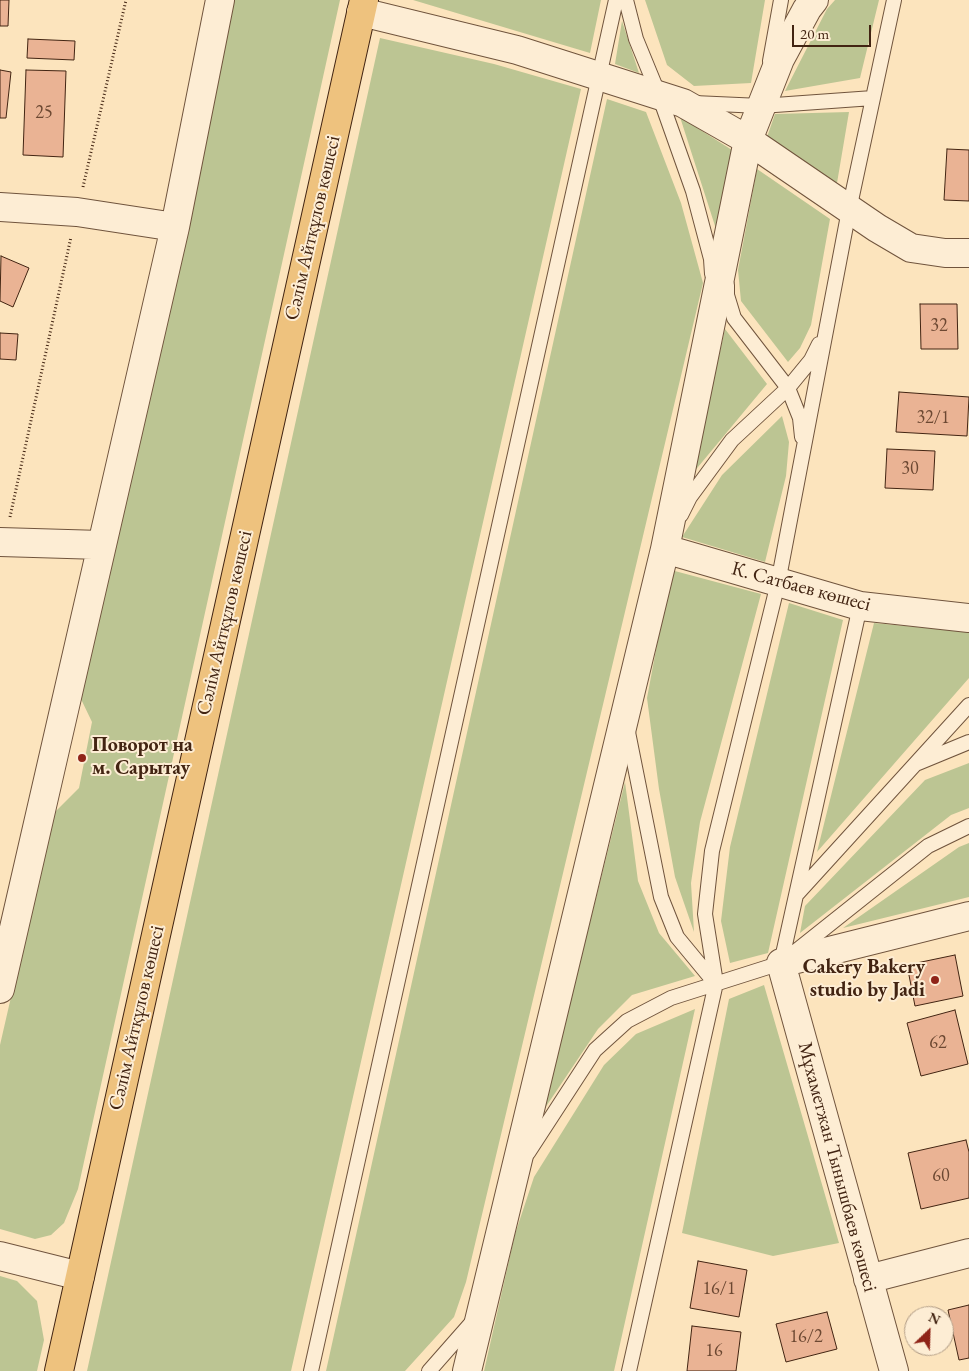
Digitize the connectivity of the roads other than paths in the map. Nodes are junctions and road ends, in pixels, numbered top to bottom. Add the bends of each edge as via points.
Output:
1 (220, 0) edge
2 (616, 0) edge
3 (626, 0) edge
4 (781, 0) edge
5 (814, 0) edge
6 (894, 0) edge
7 (362, 6) edge
8 (600, 76) junction
9 (873, 98) junction
10 (671, 99) junction
11 (762, 106) junction
12 (748, 140) junction
13 (0, 207) edge
14 (850, 210) junction
15 (175, 227) junction
16 (969, 253) edge
17 (724, 257) junction
18 (714, 310) junction
19 (827, 330) junction
20 (788, 388) junction
21 (803, 452) junction
22 (2, 542) edge
23 (101, 545) junction
24 (665, 549) junction
25 (778, 583) junction
26 (860, 606) junction
27 (969, 618) edge
28 (969, 705) edge
29 (625, 716) junction
30 (969, 742) edge
31 (915, 764) junction
32 (969, 826) edge
33 (796, 895) junction
34 (8, 912) edge
35 (969, 916) edge
36 (781, 963) junction
37 (716, 983) junction
38 (0, 989) edge
39 (515, 1172) junction
40 (969, 1253) edge
41 (0, 1256) edge
42 (80, 1276) junction
43 (868, 1279) junction
44 (481, 1313) junction
45 (59, 1371) edge
46 (311, 1371) edge
47 (429, 1371) edge
48 (467, 1371) edge
49 (629, 1371) edge
50 (894, 1371) edge

1 - 15 street
2 - 8 lane
3 - 10 lane via 636,40
4 - 11 lane
5 - 11 street via 780,58
6 - 9 lane
7 - 8 street
7 - 42 highway, Сәлім Айтқұлов көшесі
8 - 10 street
8 - 46 lane
9 - 11 lane
9 - 14 lane
10 - 11 lane
10 - 12 street
10 - 18 lane via 711,259
11 - 12 street
12 - 14 street
12 - 17 street
13 - 15 street via 77,212
14 - 16 street via 911,248
14 - 19 lane
15 - 23 street
17 - 18 street
17 - 20 lane via 727,295 734,318
18 - 24 street
19 - 20 lane via 811,360
19 - 21 lane
20 - 21 lane via 800,418
20 - 24 lane via 732,440 690,498
21 - 25 lane
22 - 23 street
23 - 34 street
24 - 25 street, К. Сатбаев көшесі
24 - 29 street
25 - 26 street, К. Сатбаев көшесі
25 - 37 lane via 712,851 705,914
26 - 27 street, К. Сатбаев көшесі
26 - 33 lane
28 - 31 lane
29 - 37 lane via 661,897 677,936
29 - 39 street
30 - 31 lane
31 - 33 lane
32 - 36 lane via 928,846
33 - 36 lane
34 - 38 street
35 - 36 street
36 - 37 lane
36 - 43 street, Мұхаметжан Тынышбаев көшесі
37 - 39 lane via 670,998 627,1021 595,1050
37 - 49 lane
39 - 44 street
40 - 43 street
41 - 42 street
42 - 45 highway, Сәлім Айтқұлов көшесі
43 - 50 street, Мұхаметжан Тынышбаев көшесі
44 - 47 lane
44 - 48 street

